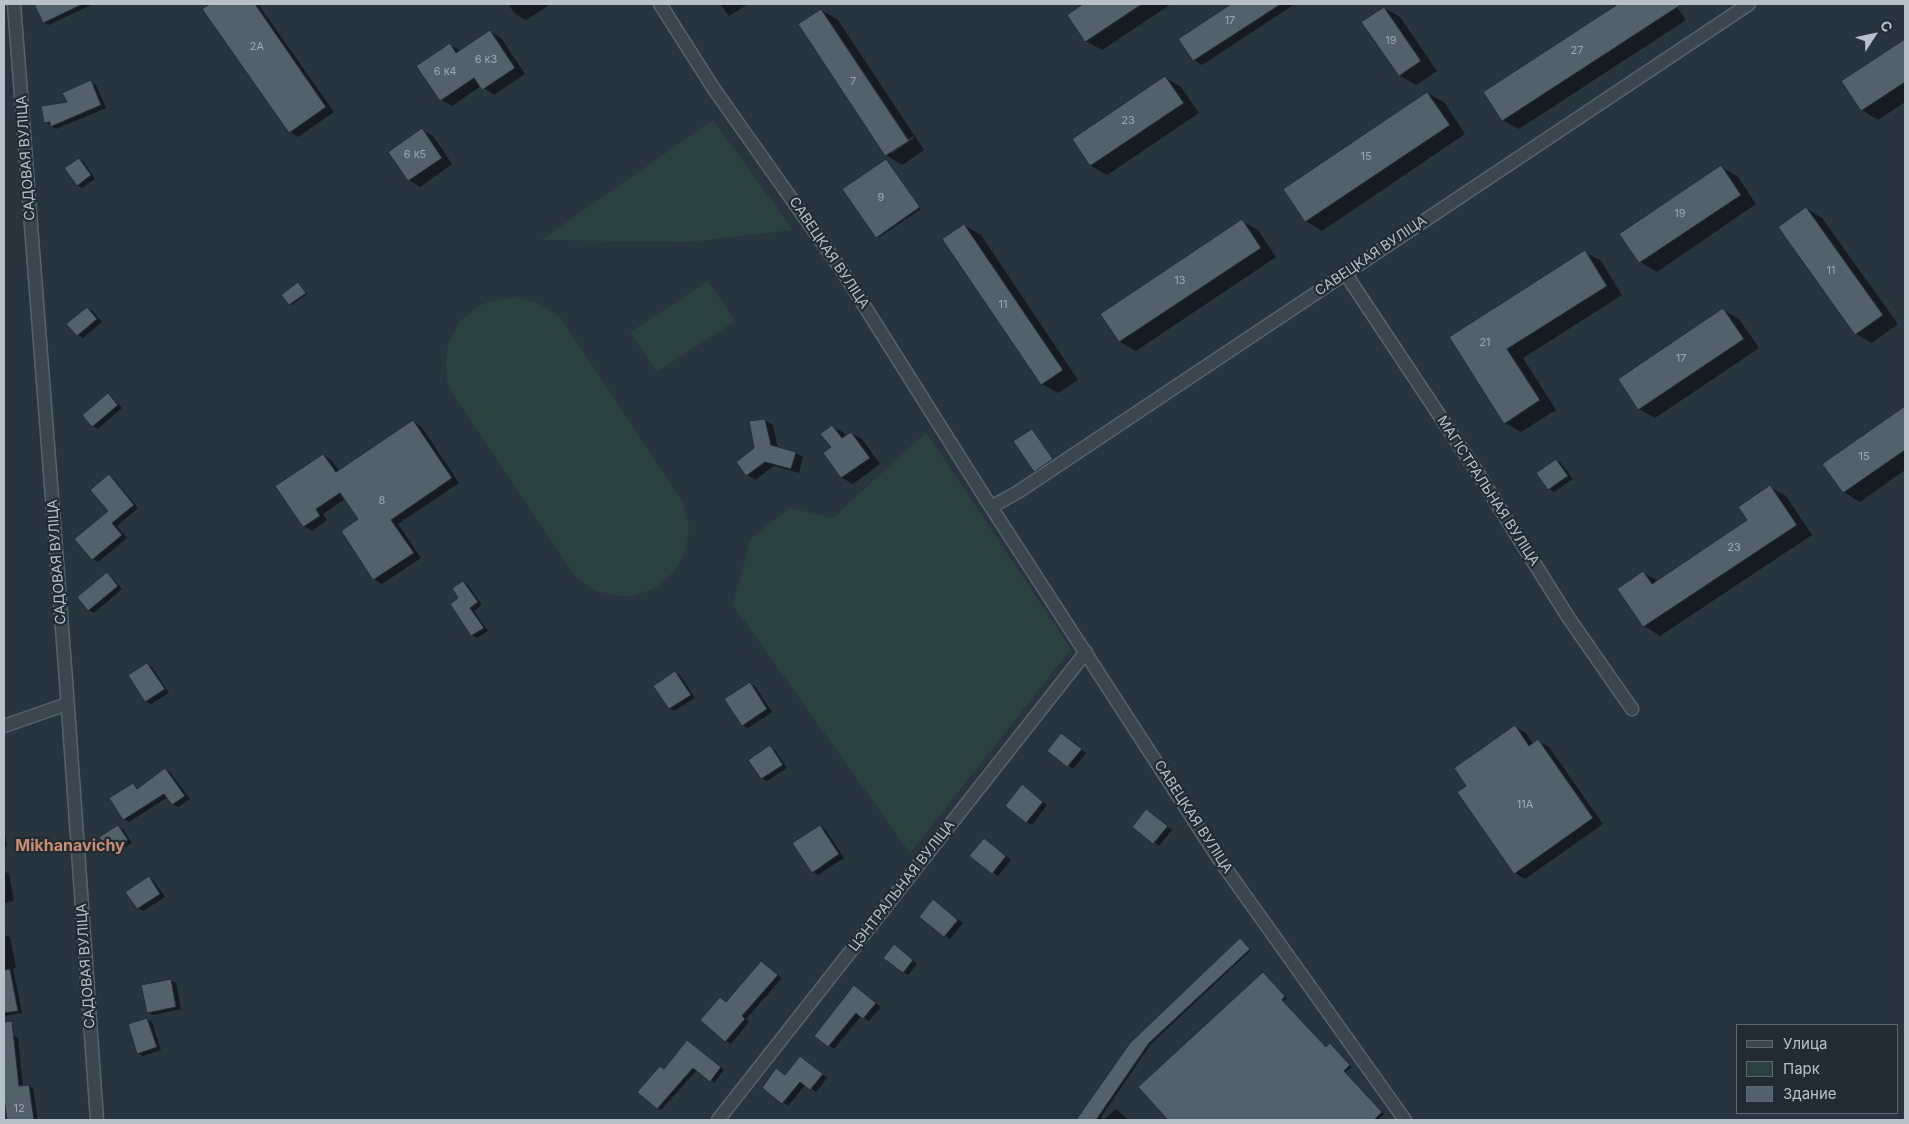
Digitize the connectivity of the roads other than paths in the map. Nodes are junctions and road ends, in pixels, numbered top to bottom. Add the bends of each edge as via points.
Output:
1 (14, 4) edge
2 (660, 4) edge
3 (1749, 4) edge
4 (1345, 274) junction
5 (991, 507) junction
6 (1086, 652) junction
7 (68, 704) junction
8 (1632, 709) dead end
9 (4, 726) edge
10 (97, 1120) edge
11 (718, 1120) edge
12 (1405, 1120) edge

1 - 7 street, САДОВАЯ ВУЛІЦА
2 - 5 street, САВЕЦКАЯ ВУЛІЦА via 714,89 843,272
3 - 4 street, САВЕЦКАЯ ВУЛІЦА
4 - 5 street, САВЕЦКАЯ ВУЛІЦА
4 - 8 street, МАГІСТРАЛЬНАЯ ВУЛІЦА via 1479,475 1568,617
5 - 6 street, САВЕЦКАЯ ВУЛІЦА
6 - 11 street, ЦЭНТРАЛЬНАЯ ВУЛІЦА
6 - 12 street, САВЕЦКАЯ ВУЛІЦА via 1219,859
7 - 9 street
7 - 10 street, САДОВАЯ ВУЛІЦА

